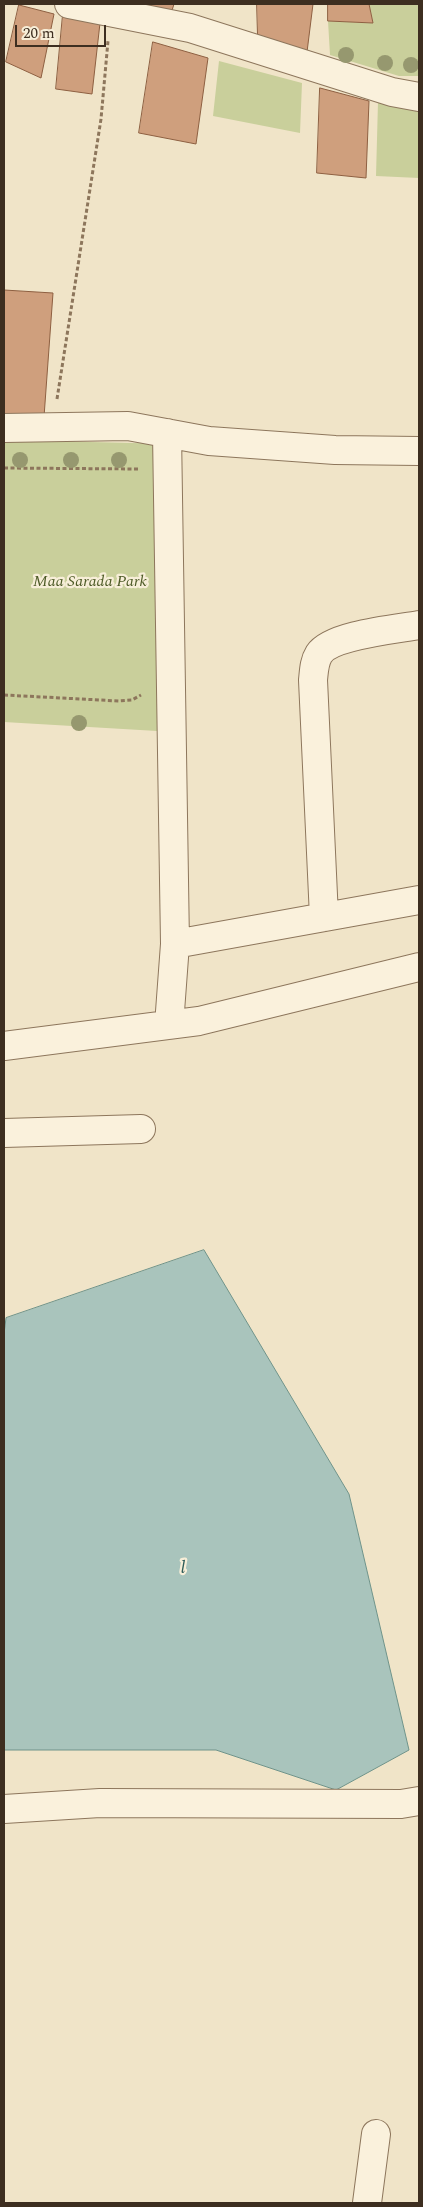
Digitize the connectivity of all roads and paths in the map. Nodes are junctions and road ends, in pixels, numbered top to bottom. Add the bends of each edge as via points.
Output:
1 (69, 4) edge
2 (111, 11) junction
3 (419, 97) edge
4 (52, 427) junction
5 (4, 428) edge
6 (167, 433) junction
7 (419, 450) edge
8 (4, 468) edge
9 (141, 469) dead end
10 (419, 625) edge
11 (143, 689) dead end
12 (4, 695) edge
13 (419, 900) edge
14 (324, 917) junction
15 (175, 944) junction
16 (419, 967) edge
17 (169, 1025) junction
18 (4, 1046) edge
19 (141, 1129) dead end
20 (4, 1133) edge
21 (419, 1801) edge
22 (4, 1808) edge
23 (376, 2134) dead end
24 (367, 2203) edge

1 - 2 street
2 - 3 street via 190,28 392,92
2 - 4 path via 101,119
4 - 5 street
4 - 6 street via 128,426
6 - 7 street via 209,442 335,450
6 - 15 street
8 - 9 path
10 - 14 street via 326,646 315,662 313,680
11 - 12 path via 141,695 132,700
13 - 14 street
14 - 15 street
15 - 17 street
16 - 17 street via 199,1021
17 - 18 street
19 - 20 street
21 - 22 street via 401,1804 100,1803
23 - 24 street

